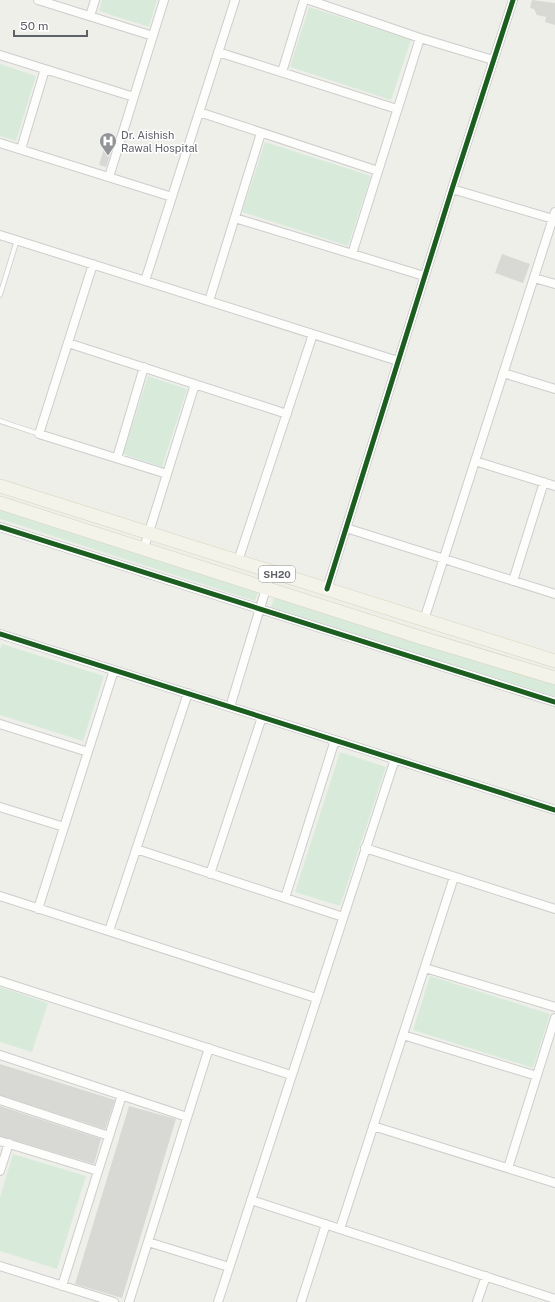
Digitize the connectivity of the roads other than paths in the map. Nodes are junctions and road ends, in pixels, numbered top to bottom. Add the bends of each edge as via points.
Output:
1 (38, 0) edge
2 (95, 0) edge
3 (164, 0) edge
4 (235, 0) edge
5 (304, 0) edge
6 (309, 0) edge
7 (513, 0) edge
8 (90, 16) junction
9 (153, 36) junction
10 (420, 38) junction
11 (218, 52) junction
12 (0, 55) edge
13 (493, 60) junction
14 (45, 69) junction
15 (282, 72) junction
16 (134, 97) junction
17 (397, 109) junction
18 (199, 112) junction
19 (261, 133) junction
20 (0, 142) edge
21 (21, 149) junction
22 (378, 171) junction
23 (109, 177) junction
24 (452, 189) junction
25 (172, 197) junction
26 (554, 215) edge
27 (235, 218) junction
28 (0, 235) edge
29 (17, 240) junction
30 (352, 254) junction
31 (93, 264) junction
32 (424, 276) junction
33 (534, 278) junction
34 (145, 281) junction
35 (555, 284) edge
36 (0, 295) edge
37 (209, 301) junction
38 (313, 334) junction
39 (68, 343) junction
40 (398, 361) junction
41 (144, 368) junction
42 (503, 373) junction
43 (195, 384) junction
44 (555, 389) edge
45 (287, 414) junction
46 (0, 421) edge
47 (39, 434) junction
48 (116, 458) junction
49 (474, 461) junction
50 (167, 474) junction
51 (544, 482) junction
52 (0, 486) edge
53 (555, 486) edge
54 (0, 503) edge
55 (0, 527) edge
56 (346, 528) junction
57 (148, 533) junction
58 (144, 548) junction
59 (444, 559) junction
60 (238, 561) junction
61 (271, 572) junction
62 (513, 581) junction
63 (267, 587) junction
64 (327, 589) junction
65 (555, 594) edge
66 (260, 608) junction
67 (424, 620) junction
68 (0, 634) edge
69 (555, 662) edge
70 (114, 670) junction
71 (555, 678) edge
72 (188, 693) junction
73 (555, 702) edge
74 (230, 707) junction
75 (262, 716) junction
76 (0, 724) edge
77 (335, 740) junction
78 (88, 752) junction
79 (395, 759) junction
80 (0, 807) edge
81 (555, 810) edge
82 (64, 827) junction
83 (366, 848) junction
84 (136, 849) junction
85 (210, 874) junction
86 (454, 877) junction
87 (0, 896) edge
88 (285, 898) junction
89 (38, 909) junction
90 (555, 909) edge
91 (343, 917) junction
92 (109, 931) junction
93 (425, 968) junction
94 (0, 981) edge
95 (316, 998) junction
96 (555, 1007) edge
97 (555, 1018) edge
98 (403, 1035) junction
99 (209, 1048) junction
100 (0, 1055) edge
101 (291, 1075) junction
102 (537, 1076) junction
103 (122, 1095) junction
104 (0, 1100) edge
105 (187, 1117) junction
106 (374, 1126) junction
107 (109, 1136) junction
108 (0, 1141) edge
109 (9, 1143) junction
110 (508, 1168) junction
111 (0, 1171) edge
112 (98, 1171) junction
113 (555, 1183) edge
114 (251, 1200) junction
115 (326, 1224) junction
116 (340, 1229) junction
117 (148, 1242) junction
118 (0, 1266) edge
119 (229, 1267) junction
120 (486, 1276) junction
121 (62, 1286) junction
122 (555, 1299) edge
123 (114, 1302) edge
124 (129, 1302) edge
125 (218, 1302) edge
126 (301, 1302) edge
127 (477, 1302) edge

1 - 8 street
2 - 8 street
3 - 9 street
4 - 11 street
5 - 15 street
6 - 10 street
7 - 13 street
8 - 9 street
9 - 16 street
10 - 13 street
10 - 17 street
11 - 15 street
11 - 18 street
12 - 14 street
13 - 24 street
14 - 16 street
14 - 21 street
15 - 17 street
16 - 23 street
17 - 22 street
18 - 19 street
18 - 25 street
19 - 22 street
19 - 27 street
20 - 21 street
21 - 23 street
22 - 30 street
23 - 25 street
24 - 26 street
24 - 32 street
25 - 34 street
26 - 33 street
27 - 30 street
27 - 37 street
28 - 29 street
29 - 31 street
29 - 36 lane
30 - 32 street
31 - 34 street
31 - 39 street
32 - 40 street
33 - 35 street
33 - 42 street
34 - 37 street
37 - 38 street
38 - 40 street
38 - 45 street
39 - 41 street
39 - 47 street
40 - 56 street
41 - 43 street
41 - 48 street
42 - 44 street
42 - 49 street
43 - 45 street
43 - 50 street
45 - 60 street
46 - 47 lane
47 - 48 street
48 - 50 street
49 - 51 street
49 - 59 street
50 - 57 street
51 - 53 street
51 - 62 street
52 - 57 main road, SH20
54 - 58 main road, SH20
55 - 66 street
56 - 59 street
56 - 64 street
57 - 58 street
57 - 60 main road, SH20
58 - 63 main road, SH20
59 - 62 street
59 - 67 street
60 - 61 main road, SH20
61 - 63 street
61 - 64 main road, SH20
62 - 65 street
63 - 66 street
63 - 71 main road, SH20
64 - 67 main road, SH20
66 - 73 street
66 - 74 street
67 - 69 main road, SH20
68 - 70 street
70 - 72 street
70 - 78 street
72 - 74 street
72 - 84 street
74 - 75 street
75 - 77 street
75 - 85 street
76 - 78 street
77 - 79 street
77 - 88 street
78 - 82 street
79 - 81 street
79 - 83 street
80 - 82 street
82 - 89 street
83 - 86 street
83 - 91 street
84 - 85 street
84 - 92 street
85 - 88 street
86 - 90 street
86 - 93 street
87 - 89 street
88 - 91 street
89 - 92 street
91 - 95 street
92 - 95 street
93 - 96 street
93 - 98 street
94 - 99 street
95 - 101 street
97 - 102 street
98 - 102 street
98 - 106 street
99 - 101 street
99 - 105 street
100 - 103 street
101 - 114 street
102 - 110 street
103 - 105 street
103 - 107 street
104 - 107 street
105 - 117 street
106 - 110 street
106 - 116 street
107 - 112 street
108 - 109 street
109 - 111 street
109 - 112 street
110 - 113 street
112 - 121 street
114 - 115 street
114 - 119 street
115 - 116 street
115 - 126 street
116 - 120 street
117 - 119 street
117 - 124 street
118 - 121 street
119 - 125 street
120 - 122 street
120 - 127 street
121 - 123 street

